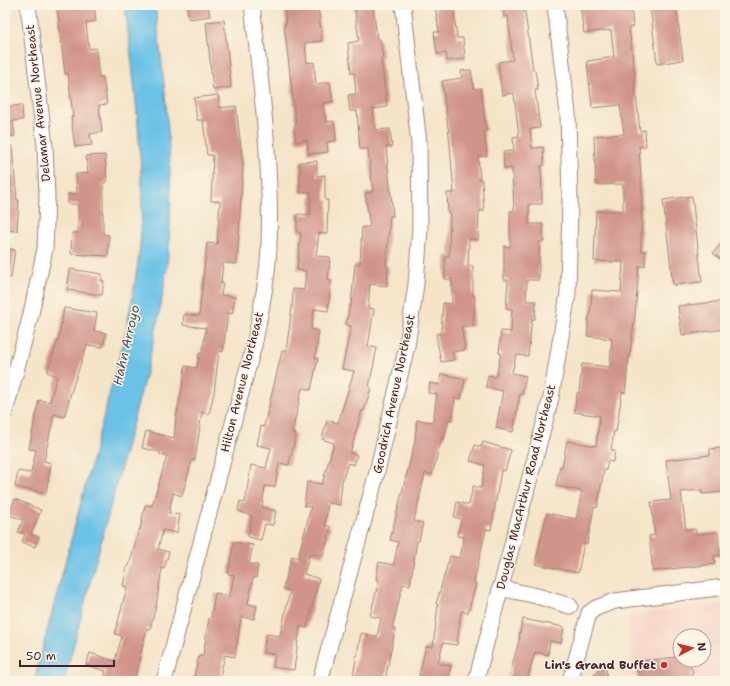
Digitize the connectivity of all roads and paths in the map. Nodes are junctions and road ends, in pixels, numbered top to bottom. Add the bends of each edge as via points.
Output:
1 (28, 5) edge
2 (252, 5) edge
3 (403, 5) edge
4 (555, 5) edge
5 (5, 412) edge
6 (725, 587) edge
7 (500, 588) junction
8 (585, 609) junction
9 (164, 681) edge
10 (320, 681) edge
11 (476, 681) edge
12 (570, 681) edge

1 - 5 street, Delamar Avenue Northeast via 45,146 45,248 30,318
2 - 9 street, Hilton Avenue Northeast via 268,145 270,188 269,246 263,295 255,341
3 - 10 street, Goodrich Avenue Northeast via 419,143 420,228 416,284 407,346 376,476
4 - 7 street, Douglas MacArthur Road Northeast via 568,114 568,293 551,398
6 - 8 street via 615,601
7 - 8 street
7 - 11 street, Douglas MacArthur Road Northeast
8 - 12 street

